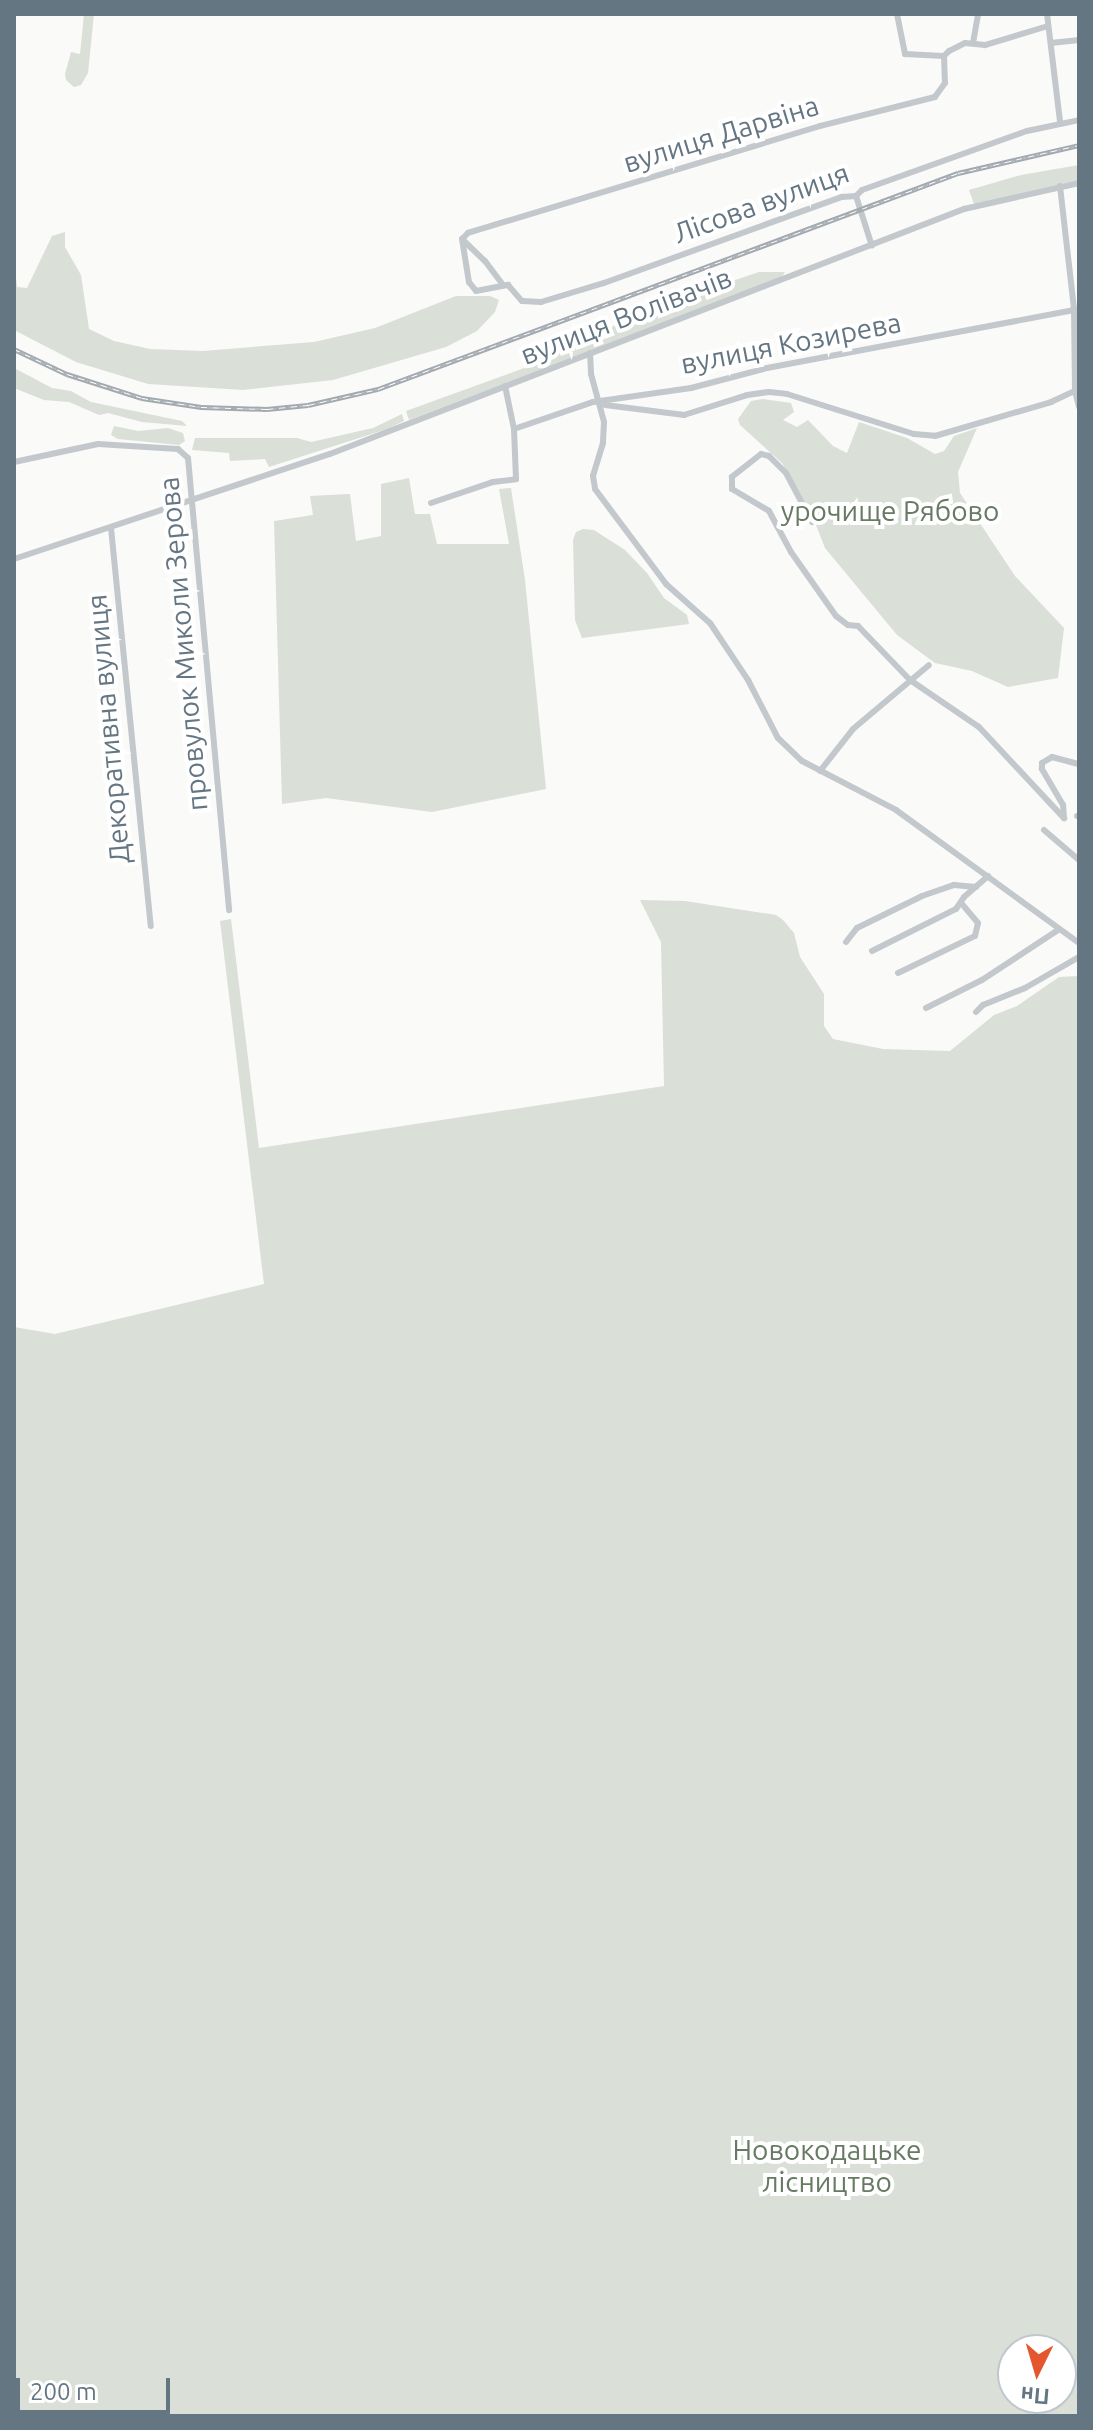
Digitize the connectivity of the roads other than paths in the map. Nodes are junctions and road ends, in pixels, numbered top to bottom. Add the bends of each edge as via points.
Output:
1 (897, 14) edge
2 (978, 14) edge
3 (1047, 14) edge
4 (1048, 26) junction
5 (1079, 40) edge
6 (973, 43) junction
7 (1051, 43) junction
8 (944, 56) junction
9 (1079, 120) edge
10 (1060, 122) junction
11 (1079, 183) edge
12 (1060, 186) junction
13 (856, 196) junction
14 (462, 239) junction
15 (872, 246) junction
16 (1079, 267) edge
17 (1069, 268) junction
18 (503, 285) junction
19 (1076, 309) edge
20 (590, 353) junction
21 (1077, 371) edge
22 (505, 386) junction
23 (1077, 390) edge
24 (601, 403) junction
25 (1079, 407) edge
26 (514, 429) junction
27 (14, 462) edge
28 (191, 500) junction
29 (431, 503) dead end
30 (812, 522) dead end
31 (111, 528) junction
32 (14, 559) edge
33 (929, 665) dead end
34 (910, 680) junction
35 (1079, 764) edge
36 (820, 771) junction
37 (1044, 830) dead end
38 (1079, 860) edge
39 (988, 876) junction
40 (976, 887) junction
41 (962, 904) junction
42 (229, 910) dead end
43 (151, 926) dead end
44 (1058, 930) junction
45 (1071, 939) junction
46 (846, 942) dead end
47 (1079, 943) edge
48 (872, 951) dead end
49 (1079, 957) edge
50 (1072, 963) junction
51 (898, 973) dead end
52 (926, 1008) dead end
53 (976, 1012) dead end

1 - 8 street via 905,54
2 - 6 street
3 - 4 street
4 - 6 street via 985,45
4 - 7 street
5 - 7 street
6 - 8 street
7 - 10 street
8 - 14 street, вулиця Дарвіна via 945,83 935,97 820,126
9 - 10 street, Лісова вулиця
10 - 13 street, Лісова вулиця
11 - 12 street, вулиця Волівачів
12 - 15 street, вулиця Волівачів via 964,209
12 - 17 street
13 - 15 street
13 - 18 street, Лісова вулиця via 541,302 522,301 513,288
14 - 18 street
14 - 18 street, Лісова вулиця via 469,282 476,291
15 - 20 street, вулиця Волівачів
16 - 17 street
17 - 19 street
19 - 21 street
19 - 24 street, вулиця Козирева
20 - 22 street, вулиця Волівачів
20 - 24 street via 594,390
21 - 23 street
22 - 26 street
22 - 28 street, вулиця Волівачів via 330,454
23 - 24 street via 935,436 769,392 684,415
23 - 25 street
24 - 26 street, вулиця Козирева
24 - 36 street via 603,443 593,476 603,503 666,584 710,623 755,691 778,738
26 - 29 street via 516,479
27 - 28 street, провулок Миколи Зерова via 98,444 178,449 188,458
28 - 31 street, вулиця Волівачів
28 - 42 street, провулок Миколи Зерова
30 - 34 street via 786,473 769,456 761,454 732,477 732,489 769,511 836,616 858,626
31 - 32 street, вулиця Волівачів
31 - 43 street, Декоративна вулиця
33 - 34 street
34 - 35 street via 979,727 1064,818 1042,763 1052,757
34 - 36 street via 853,729
36 - 39 street via 879,798
37 - 38 street
39 - 40 street
39 - 44 street
40 - 41 street
40 - 46 street via 954,885 922,896 857,928
41 - 48 street
41 - 51 street via 978,923 975,936
44 - 45 street
44 - 52 street via 982,980
45 - 47 street
45 - 50 street
49 - 50 street
50 - 53 street

